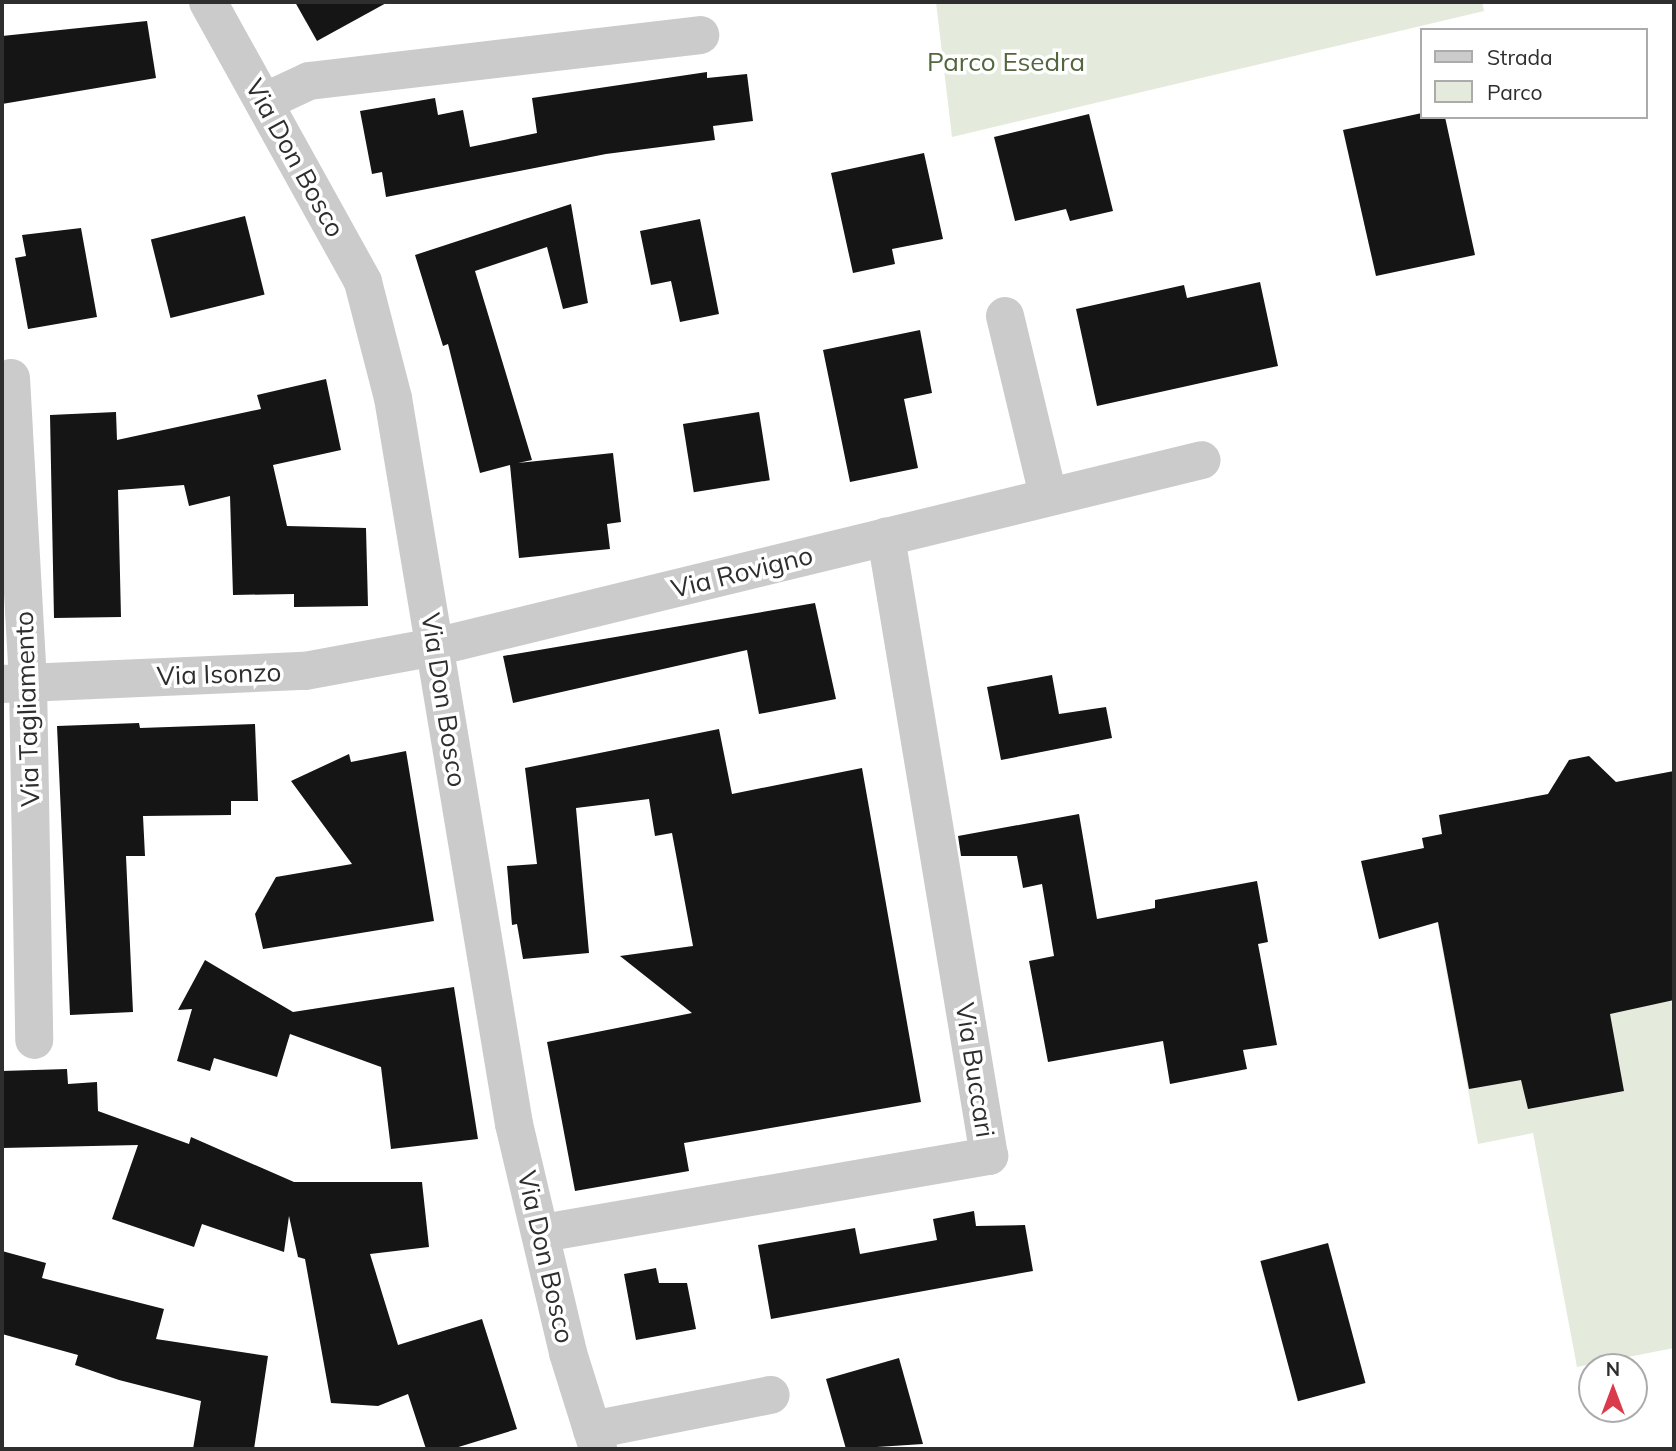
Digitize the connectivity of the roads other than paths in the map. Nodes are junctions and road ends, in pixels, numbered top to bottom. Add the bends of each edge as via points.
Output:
1 (208, 2) edge
2 (700, 35) dead end
3 (264, 102) junction
4 (1005, 316) dead end
5 (11, 378) dead end
6 (1202, 460) dead end
7 (1048, 495) junction
8 (886, 537) junction
9 (435, 647) junction
10 (15, 683) edge
11 (34, 1040) dead end
12 (543, 1234) junction
13 (771, 1395) dead end
14 (595, 1439) edge

1 - 3 street, Via Don Bosco
2 - 3 street via 309,81
3 - 9 street, Via Don Bosco via 363,282 393,398
4 - 7 street
5 - 10 street, Via Tagliamento
6 - 7 street, Via Rovigno
7 - 8 street, Via Rovigno
8 - 9 street, Via Rovigno
8 - 12 street, Via Buccari via 989,1156
9 - 10 street, Via Isonzo via 305,671
9 - 12 street, Via Don Bosco via 514,1124
10 - 11 street, Via Tagliamento
12 - 14 street, Via Don Bosco via 568,1353
13 - 14 street, Via Don Bosco

